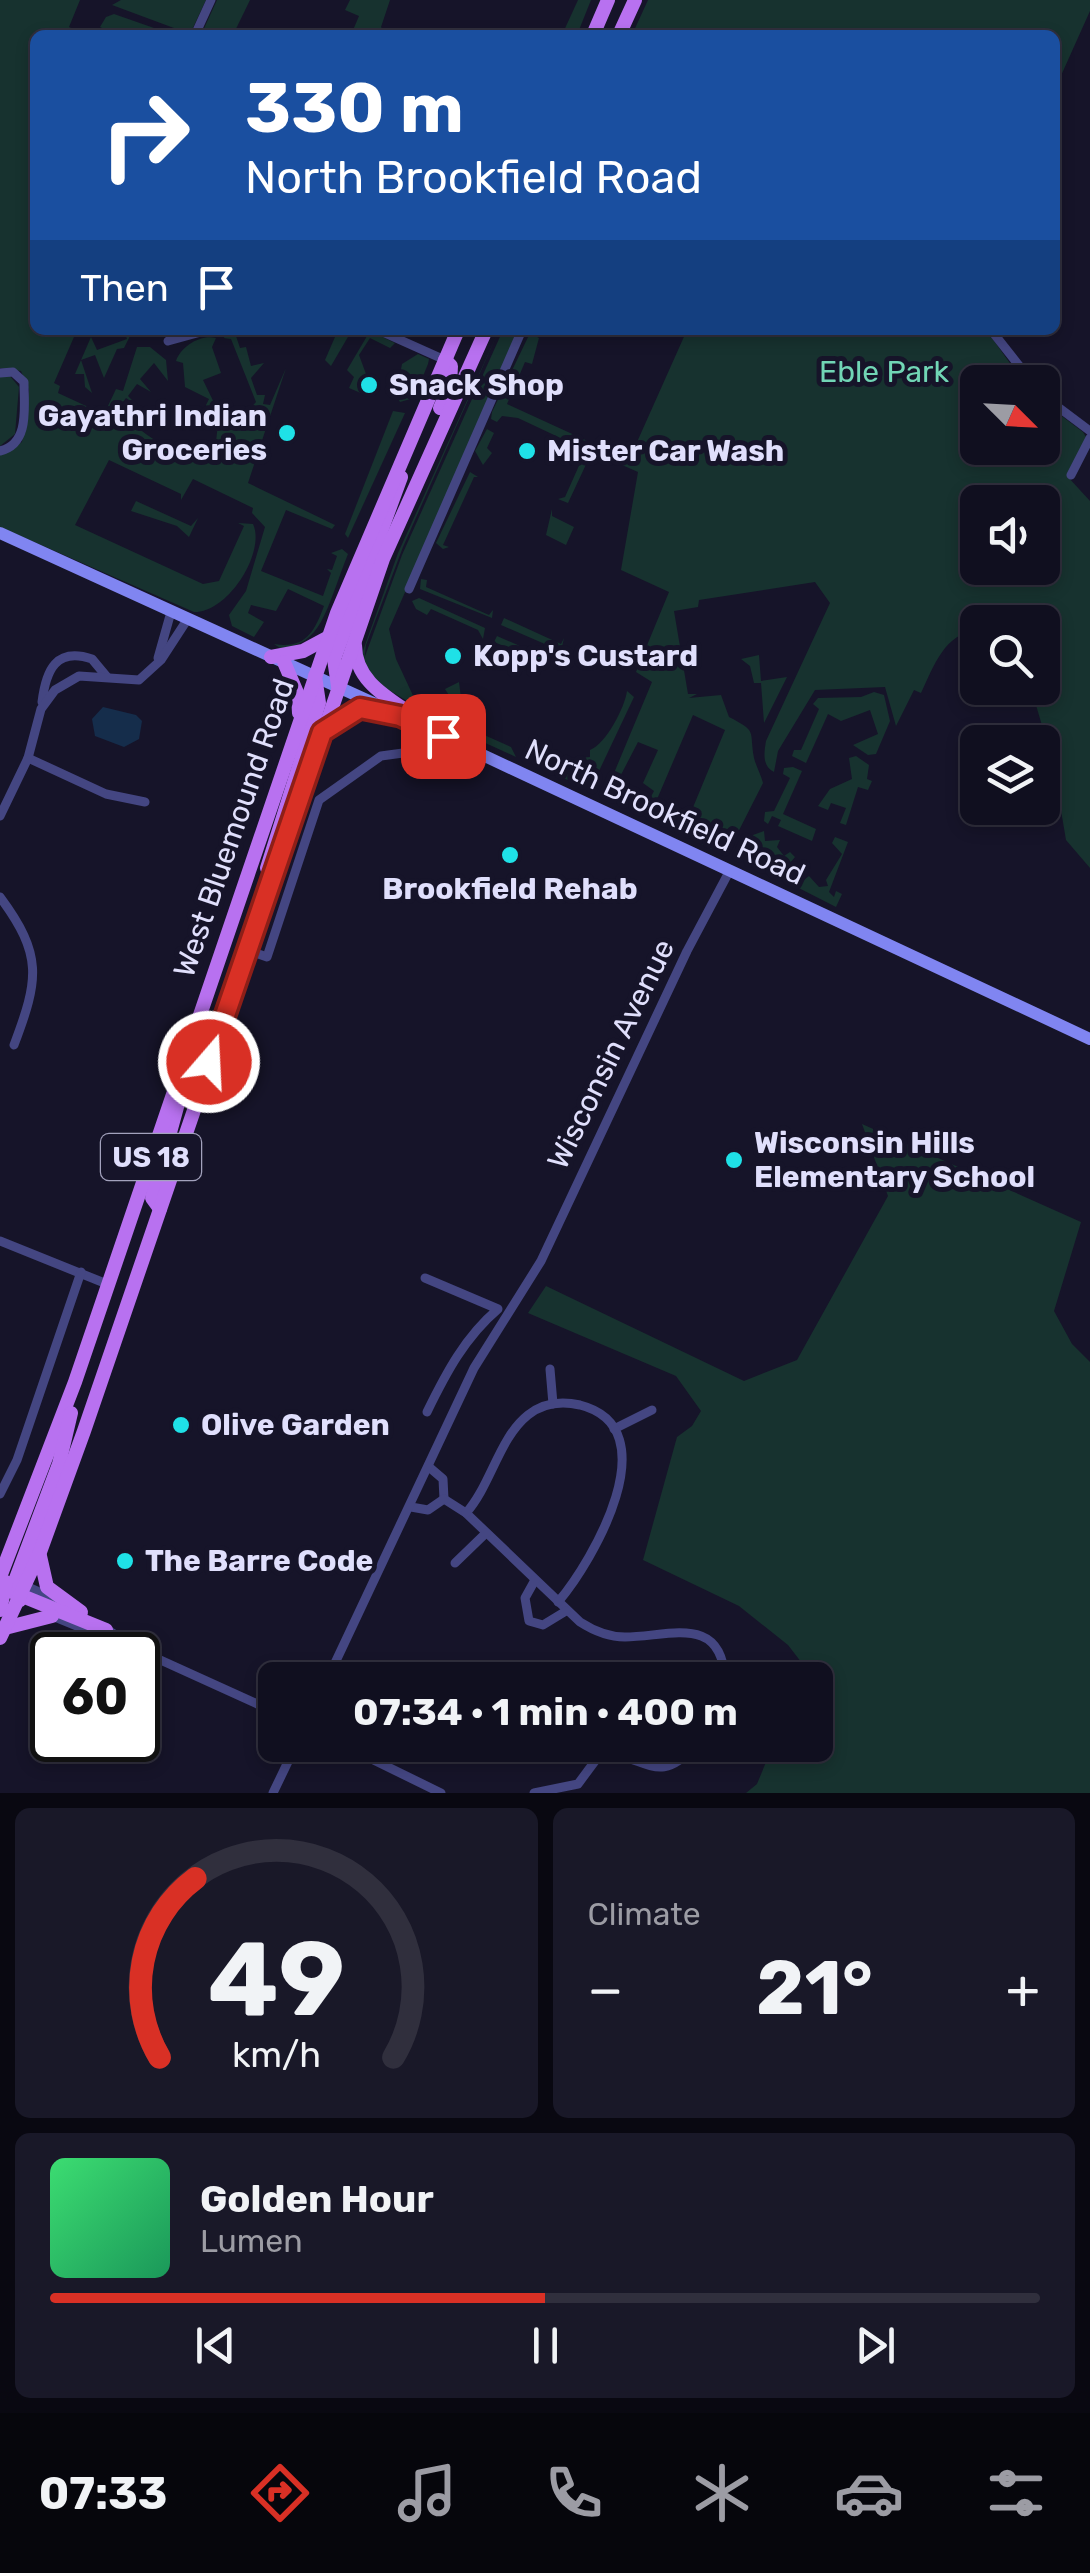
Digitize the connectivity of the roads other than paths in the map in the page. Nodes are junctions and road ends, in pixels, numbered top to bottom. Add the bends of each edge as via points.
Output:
1 (211, 0) edge
2 (608, 0) edge
3 (632, 4) edge
4 (197, 30) edge
5 (594, 30) edge
6 (622, 30) edge
7 (190, 335) edge
8 (389, 335) edge
9 (456, 335) edge
10 (484, 335) edge
11 (520, 335) edge
12 (995, 335) edge
13 (168, 341) dead end
14 (444, 360) junction
15 (1019, 365) edge
16 (0, 372) edge
17 (1060, 410) edge
18 (412, 433) junction
19 (1090, 434) edge
20 (0, 451) edge
21 (1071, 475) dead end
22 (407, 503) junction
23 (0, 533) edge
24 (409, 589) dead end
25 (170, 612) junction
26 (187, 620) junction
27 (356, 636) junction
28 (328, 638) junction
29 (278, 660) junction
30 (153, 669) junction
31 (315, 676) junction
32 (107, 677) junction
33 (338, 686) junction
34 (41, 708) junction
35 (400, 716) junction
36 (298, 724) junction
37 (322, 732) junction
38 (434, 732) junction
39 (403, 753) dead end
40 (28, 758) junction
41 (145, 802) dead end
42 (0, 816) edge
43 (730, 870) junction
44 (0, 896) edge
45 (258, 918) junction
46 (222, 948) junction
47 (247, 950) junction
48 (234, 989) junction
49 (1090, 1039) edge
50 (14, 1045) dead end
51 (189, 1047) junction
52 (160, 1209) junction
53 (0, 1241) edge
54 (81, 1272) junction
55 (425, 1278) dead end
56 (108, 1284) junction
57 (498, 1309) junction
58 (514, 1310) junction
59 (506, 1321) junction
60 (120, 1326) junction
61 (550, 1368) dead end
62 (74, 1382) junction
63 (553, 1404) junction
64 (652, 1410) dead end
65 (427, 1412) dead end
66 (614, 1429) junction
67 (429, 1467) junction
68 (0, 1494) edge
69 (444, 1499) junction
70 (411, 1506) junction
71 (466, 1513) junction
72 (486, 1533) junction
73 (17, 1536) junction
74 (0, 1550) edge
75 (40, 1552) junction
76 (455, 1564) dead end
77 (535, 1580) junction
78 (9, 1586) edge
79 (558, 1602) junction
80 (0, 1610) edge
81 (566, 1611) junction
82 (80, 1612) junction
83 (52, 1616) junction
84 (106, 1630) junction
85 (87, 1632) edge
86 (110, 1632) edge
87 (3, 1633) edge
88 (160, 1659) edge
89 (336, 1662) edge
90 (722, 1662) edge
91 (258, 1704) edge
92 (288, 1762) edge
93 (377, 1762) edge
94 (594, 1762) edge
95 (631, 1762) edge
96 (681, 1762) edge
97 (272, 1793) edge
98 (441, 1793) edge
99 (534, 1793) edge

1 - 4 street
2 - 5 main road
3 - 6 main road
7 - 13 street
8 - 14 street
9 - 14 main road, West Bluemound Road / US 18
10 - 22 main road, West Bluemound Road / US 18
11 - 24 street
12 - 15 street
14 - 18 main road, West Bluemound Road / US 18
14 - 22 main road via 451,366 450,385
16 - 20 street via 19,376 24,395 20,438
17 - 19 street
18 - 28 main road, West Bluemound Road / US 18
18 - 33 main road via 334,659
19 - 21 street
22 - 27 main road, West Bluemound Road / US 18
23 - 25 street, North Brookfield Road
25 - 26 street, North Brookfield Road
25 - 30 street
26 - 29 street, North Brookfield Road
26 - 30 street
27 - 33 main road, West Bluemound Road / US 18
27 - 38 main road via 360,674
28 - 29 main road
28 - 31 main road, West Bluemound Road / US 18
29 - 31 street, North Brookfield Road
29 - 36 main road via 298,695
30 - 32 street via 130,681
31 - 33 street, North Brookfield Road
31 - 36 main road, West Bluemound Road / US 18
31 - 45 main road via 319,703 280,817
32 - 34 street via 65,682
32 - 34 street via 92,659 60,658 46,672
33 - 35 street, North Brookfield Road
33 - 37 main road, West Bluemound Road / US 18
34 - 40 street
35 - 37 main road via 360,708
35 - 38 street, North Brookfield Road
36 - 46 main road, West Bluemound Road / US 18
37 - 45 main road, West Bluemound Road / US 18
38 - 43 street, North Brookfield Road
39 - 47 street via 381,756 319,800 267,957
40 - 41 street via 106,794
40 - 42 street
43 - 49 street, North Brookfield Road
43 - 58 street, Wisconsin Avenue
44 - 50 street via 32,954 34,986
45 - 47 main road, West Bluemound Road / US 18
46 - 48 main road
46 - 51 main road, West Bluemound Road / US 18
47 - 48 main road, West Bluemound Road / US 18
48 - 52 main road, West Bluemound Road / US 18
51 - 52 main road via 152,1198
51 - 56 main road, West Bluemound Road / US 18
52 - 60 main road, West Bluemound Road / US 18
53 - 54 street
54 - 56 street
54 - 68 street via 18,1460
55 - 57 street
56 - 60 main road via 117,1296
56 - 62 main road, West Bluemound Road / US 18
57 - 58 street
57 - 59 street
57 - 65 street via 454,1355
58 - 59 street, Wisconsin Avenue
59 - 67 street, Wisconsin Avenue via 474,1368
60 - 75 main road, West Bluemound Road / US 18
61 - 63 street
62 - 73 main road, West Bluemound Road / US 18
62 - 78 main road via 59,1464
63 - 66 street via 587,1407
63 - 71 street via 521,1421
64 - 66 street
66 - 79 street via 622,1460 615,1500 594,1550
67 - 69 street via 444,1479
67 - 70 street, Wisconsin Avenue
69 - 70 street via 428,1510
69 - 71 street
70 - 89 street, Wisconsin Avenue
71 - 72 street
72 - 76 street
72 - 77 street
73 - 74 main road
73 - 78 main road, West Bluemound Road / US 18
75 - 78 main road, West Bluemound Road / US 18
75 - 82 main road via 46,1586
77 - 79 street
77 - 81 street via 525,1598 529,1621 543,1624
78 - 80 main road
78 - 82 street
78 - 83 street
78 - 84 main road
78 - 87 main road, West Bluemound Road / US 18
79 - 81 street
81 - 90 street via 613,1636 699,1635
82 - 84 street
83 - 85 street
83 - 87 main road
84 - 86 street
88 - 91 street
92 - 97 street
93 - 98 street
94 - 99 street via 578,1784
95 - 96 street via 666,1769

